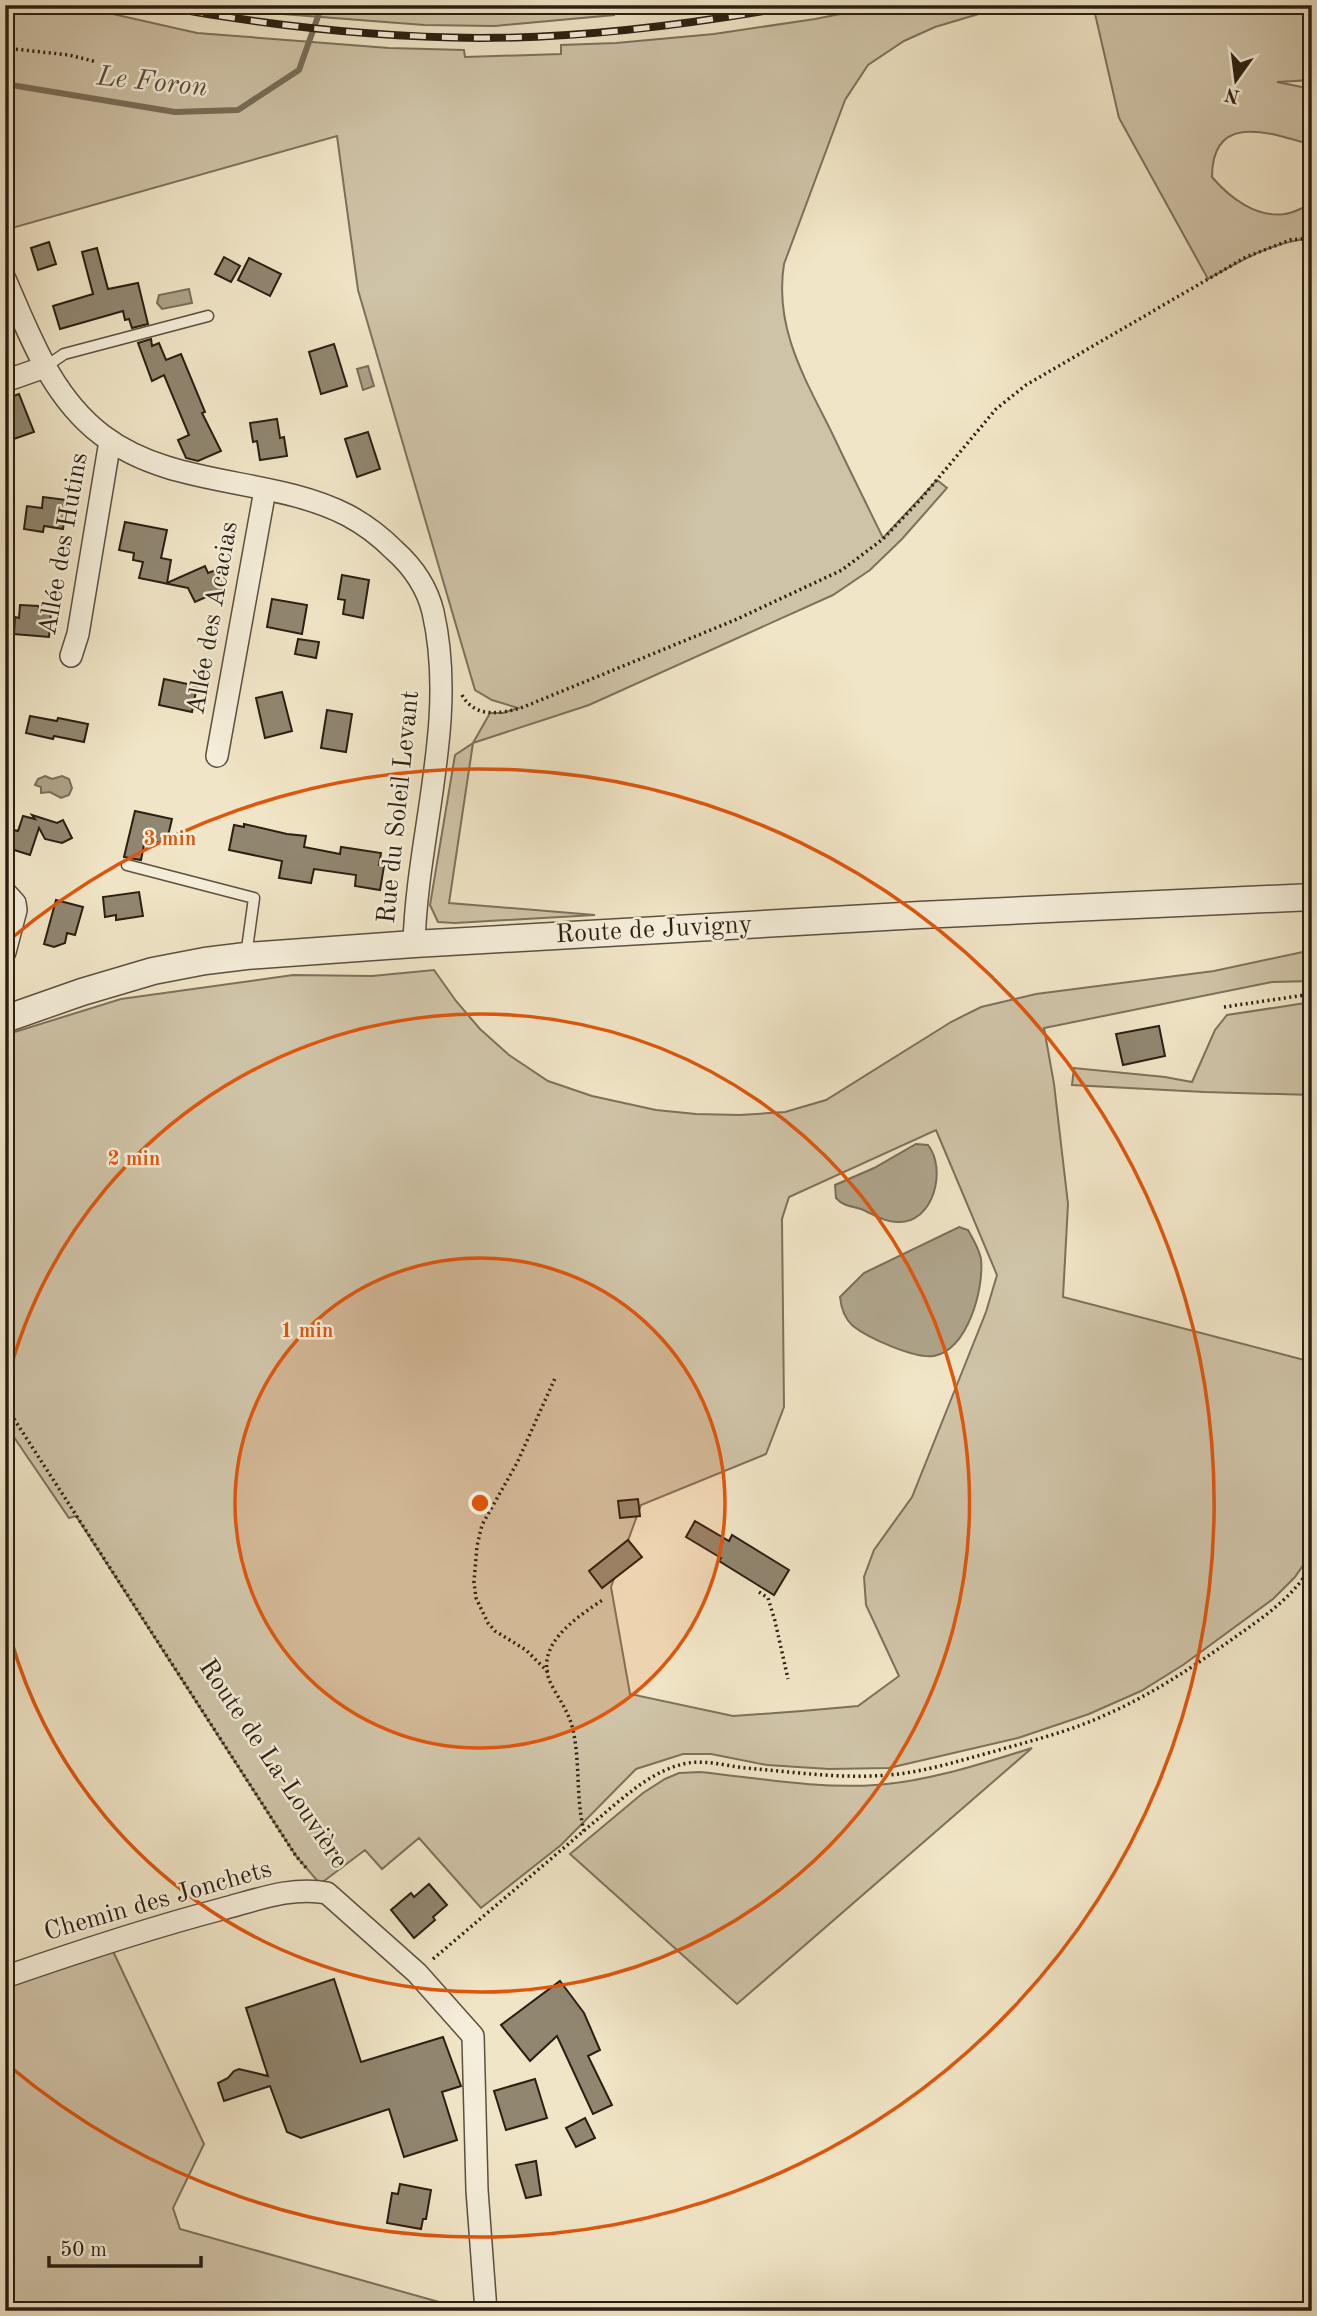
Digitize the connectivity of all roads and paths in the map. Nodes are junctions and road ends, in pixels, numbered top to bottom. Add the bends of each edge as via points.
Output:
1 (5, 48) edge
2 (97, 62) dead end
3 (1312, 238) edge
4 (5, 279) edge
5 (208, 316) dead end
6 (45, 367) junction
7 (5, 381) edge
8 (110, 441) junction
9 (265, 490) junction
10 (71, 656) dead end
11 (459, 685) dead end
12 (216, 756) dead end
13 (127, 865) dead end
14 (5, 892) edge
15 (1312, 897) edge
16 (414, 944) junction
17 (5, 953) edge
18 (246, 956) junction
19 (1312, 994) edge
20 (1224, 1007) dead end
21 (5, 1020) edge
22 (556, 1376) dead end
23 (5, 1405) edge
24 (1312, 1565) edge
25 (760, 1592) dead end
26 (604, 1599) dead end
27 (548, 1672) junction
28 (788, 1679) dead end
29 (584, 1831) junction
30 (327, 1893) junction
31 (416, 1973) junction
32 (5, 1976) edge
33 (486, 2311) edge

1 - 2 path
3 - 11 path via 1290,240 1246,257 1026,385 989,417 883,539 842,570 735,620 503,713 470,705
4 - 6 street, Rue du Soleil Levant
5 - 6 lane via 65,355
6 - 7 street
6 - 8 street, Rue du Soleil Levant via 74,408
8 - 9 street, Rue du Soleil Levant via 160,466
8 - 10 street, Allée des Hutins
9 - 12 street, Allée des Acacias
9 - 16 street, Rue du Soleil Levant via 331,508 362,524 409,566 432,608 440,716
13 - 18 lane via 254,898
14 - 17 street via 16,910
15 - 16 street, Route de Juvigny
16 - 18 street, Route de Juvigny
18 - 21 street, Route de Juvigny via 153,971
19 - 20 path
22 - 27 path via 517,1463 482,1525 474,1582 488,1623
23 - 30 path, Route de La-Louvière via 296,1856
24 - 29 path via 1286,1600 1189,1670 1144,1696 1064,1731 940,1767 889,1775 814,1775 686,1763 642,1782
25 - 28 path via 772,1609
26 - 27 path via 556,1637 548,1653
27 - 29 path via 574,1732
29 - 31 path
30 - 31 street, Route de La-Louvière
30 - 32 street, Chemin des Jonchets via 280,1894
31 - 33 street, Route de La-Louvière via 473,2036

